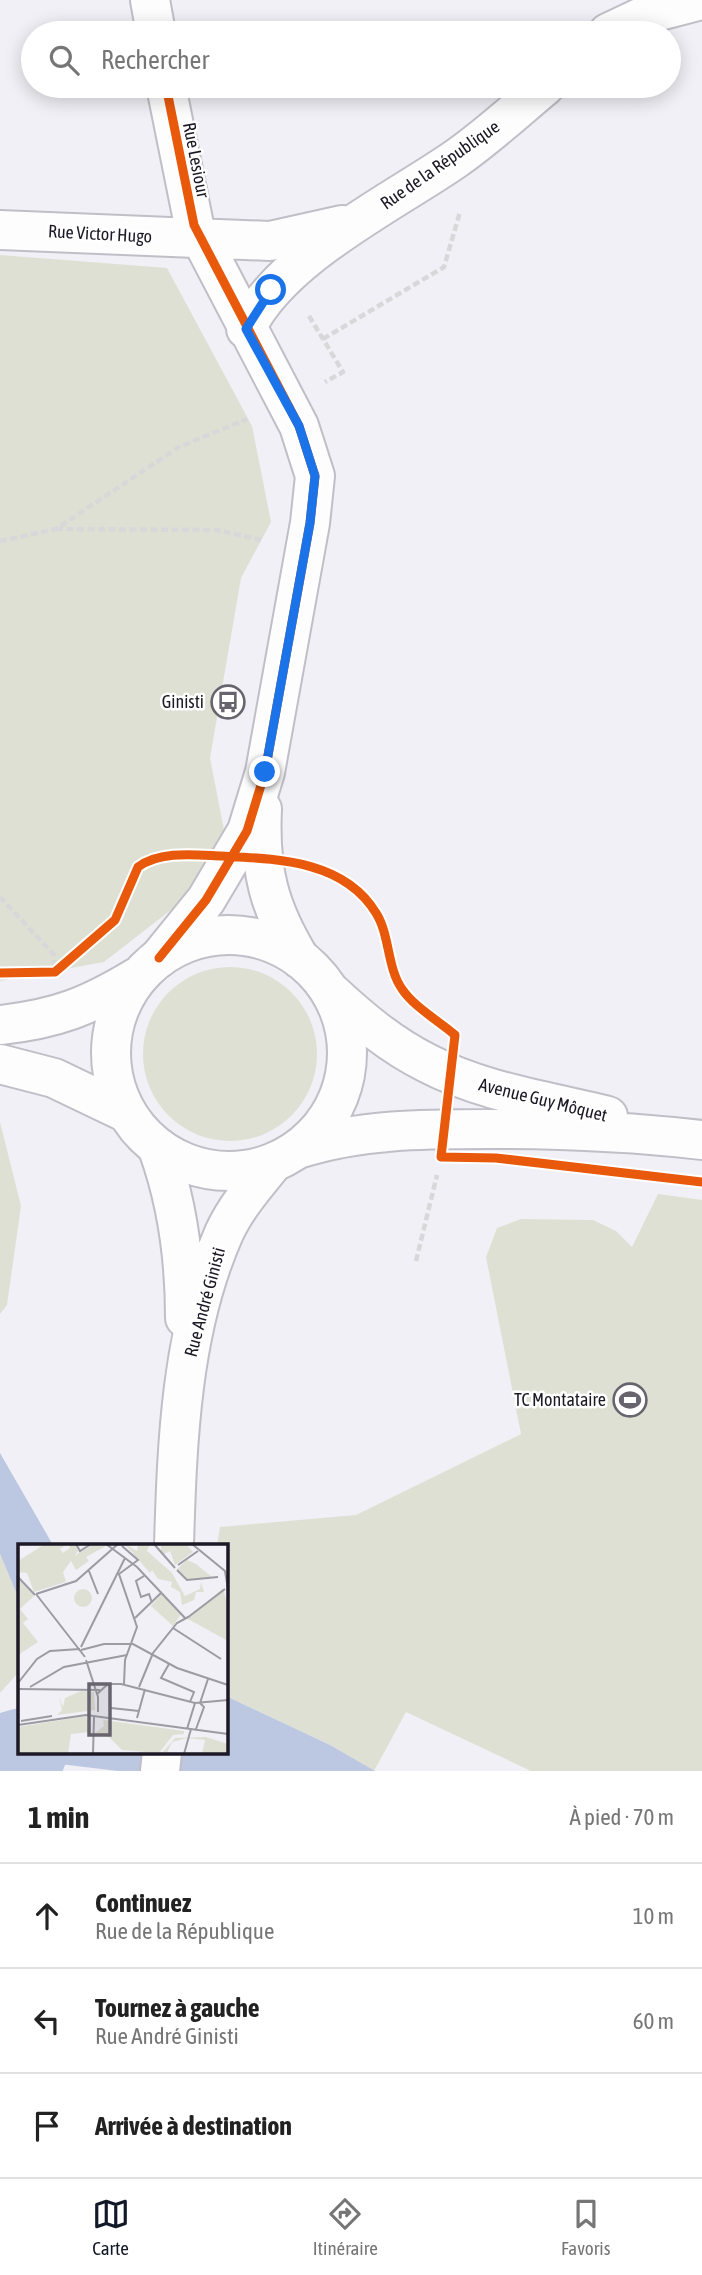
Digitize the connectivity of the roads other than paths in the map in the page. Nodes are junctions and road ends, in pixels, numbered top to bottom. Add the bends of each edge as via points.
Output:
1 (150, 0) edge
2 (701, 0) edge
3 (154, 21) edge
4 (633, 21) edge
5 (168, 98) edge
6 (530, 98) edge
7 (367, 216) junction
8 (0, 230) edge
9 (200, 239) junction
10 (246, 329) junction
11 (265, 772) junction
12 (300, 959) junction
13 (149, 967) junction
14 (329, 991) junction
15 (0, 1025) edge
16 (0, 1064) edge
17 (125, 1112) junction
18 (700, 1140) edge
19 (159, 1149) junction
20 (286, 1156) junction
21 (186, 1373) junction
22 (174, 1544) edge

1 - 3 street
2 - 4 street
5 - 9 street, Rue Lesiour via 186,197
6 - 7 street, Rue de la République via 456,159
7 - 9 street, Rue de la République via 296,238
7 - 10 street, Rue de la République via 285,276 261,302
8 - 9 street, Rue Victor Hugo
9 - 10 street
10 - 11 street via 287,402 313,461 314,496
11 - 12 street via 261,852 267,890
11 - 13 street via 234,857 206,900
12 - 13 street via 271,943 238,936 205,937 173,949
12 - 14 street
13 - 15 street via 102,999 57,1017
13 - 17 street via 120,1007 110,1041 113,1078
14 - 18 street, Avenue Guy Môquet via 384,1037 450,1074
14 - 20 street via 345,1032 345,1077 328,1117 312,1138
16 - 17 street via 54,1078
17 - 19 street
18 - 20 street, Avenue Guy Môquet via 527,1129 419,1130 345,1136
19 - 20 street via 206,1170 240,1171
19 - 21 street, Rue André Ginisti via 171,1186 184,1261
20 - 21 street, Rue André Ginisti via 239,1207 224,1233 205,1288
21 - 22 street, Rue André Ginisti

